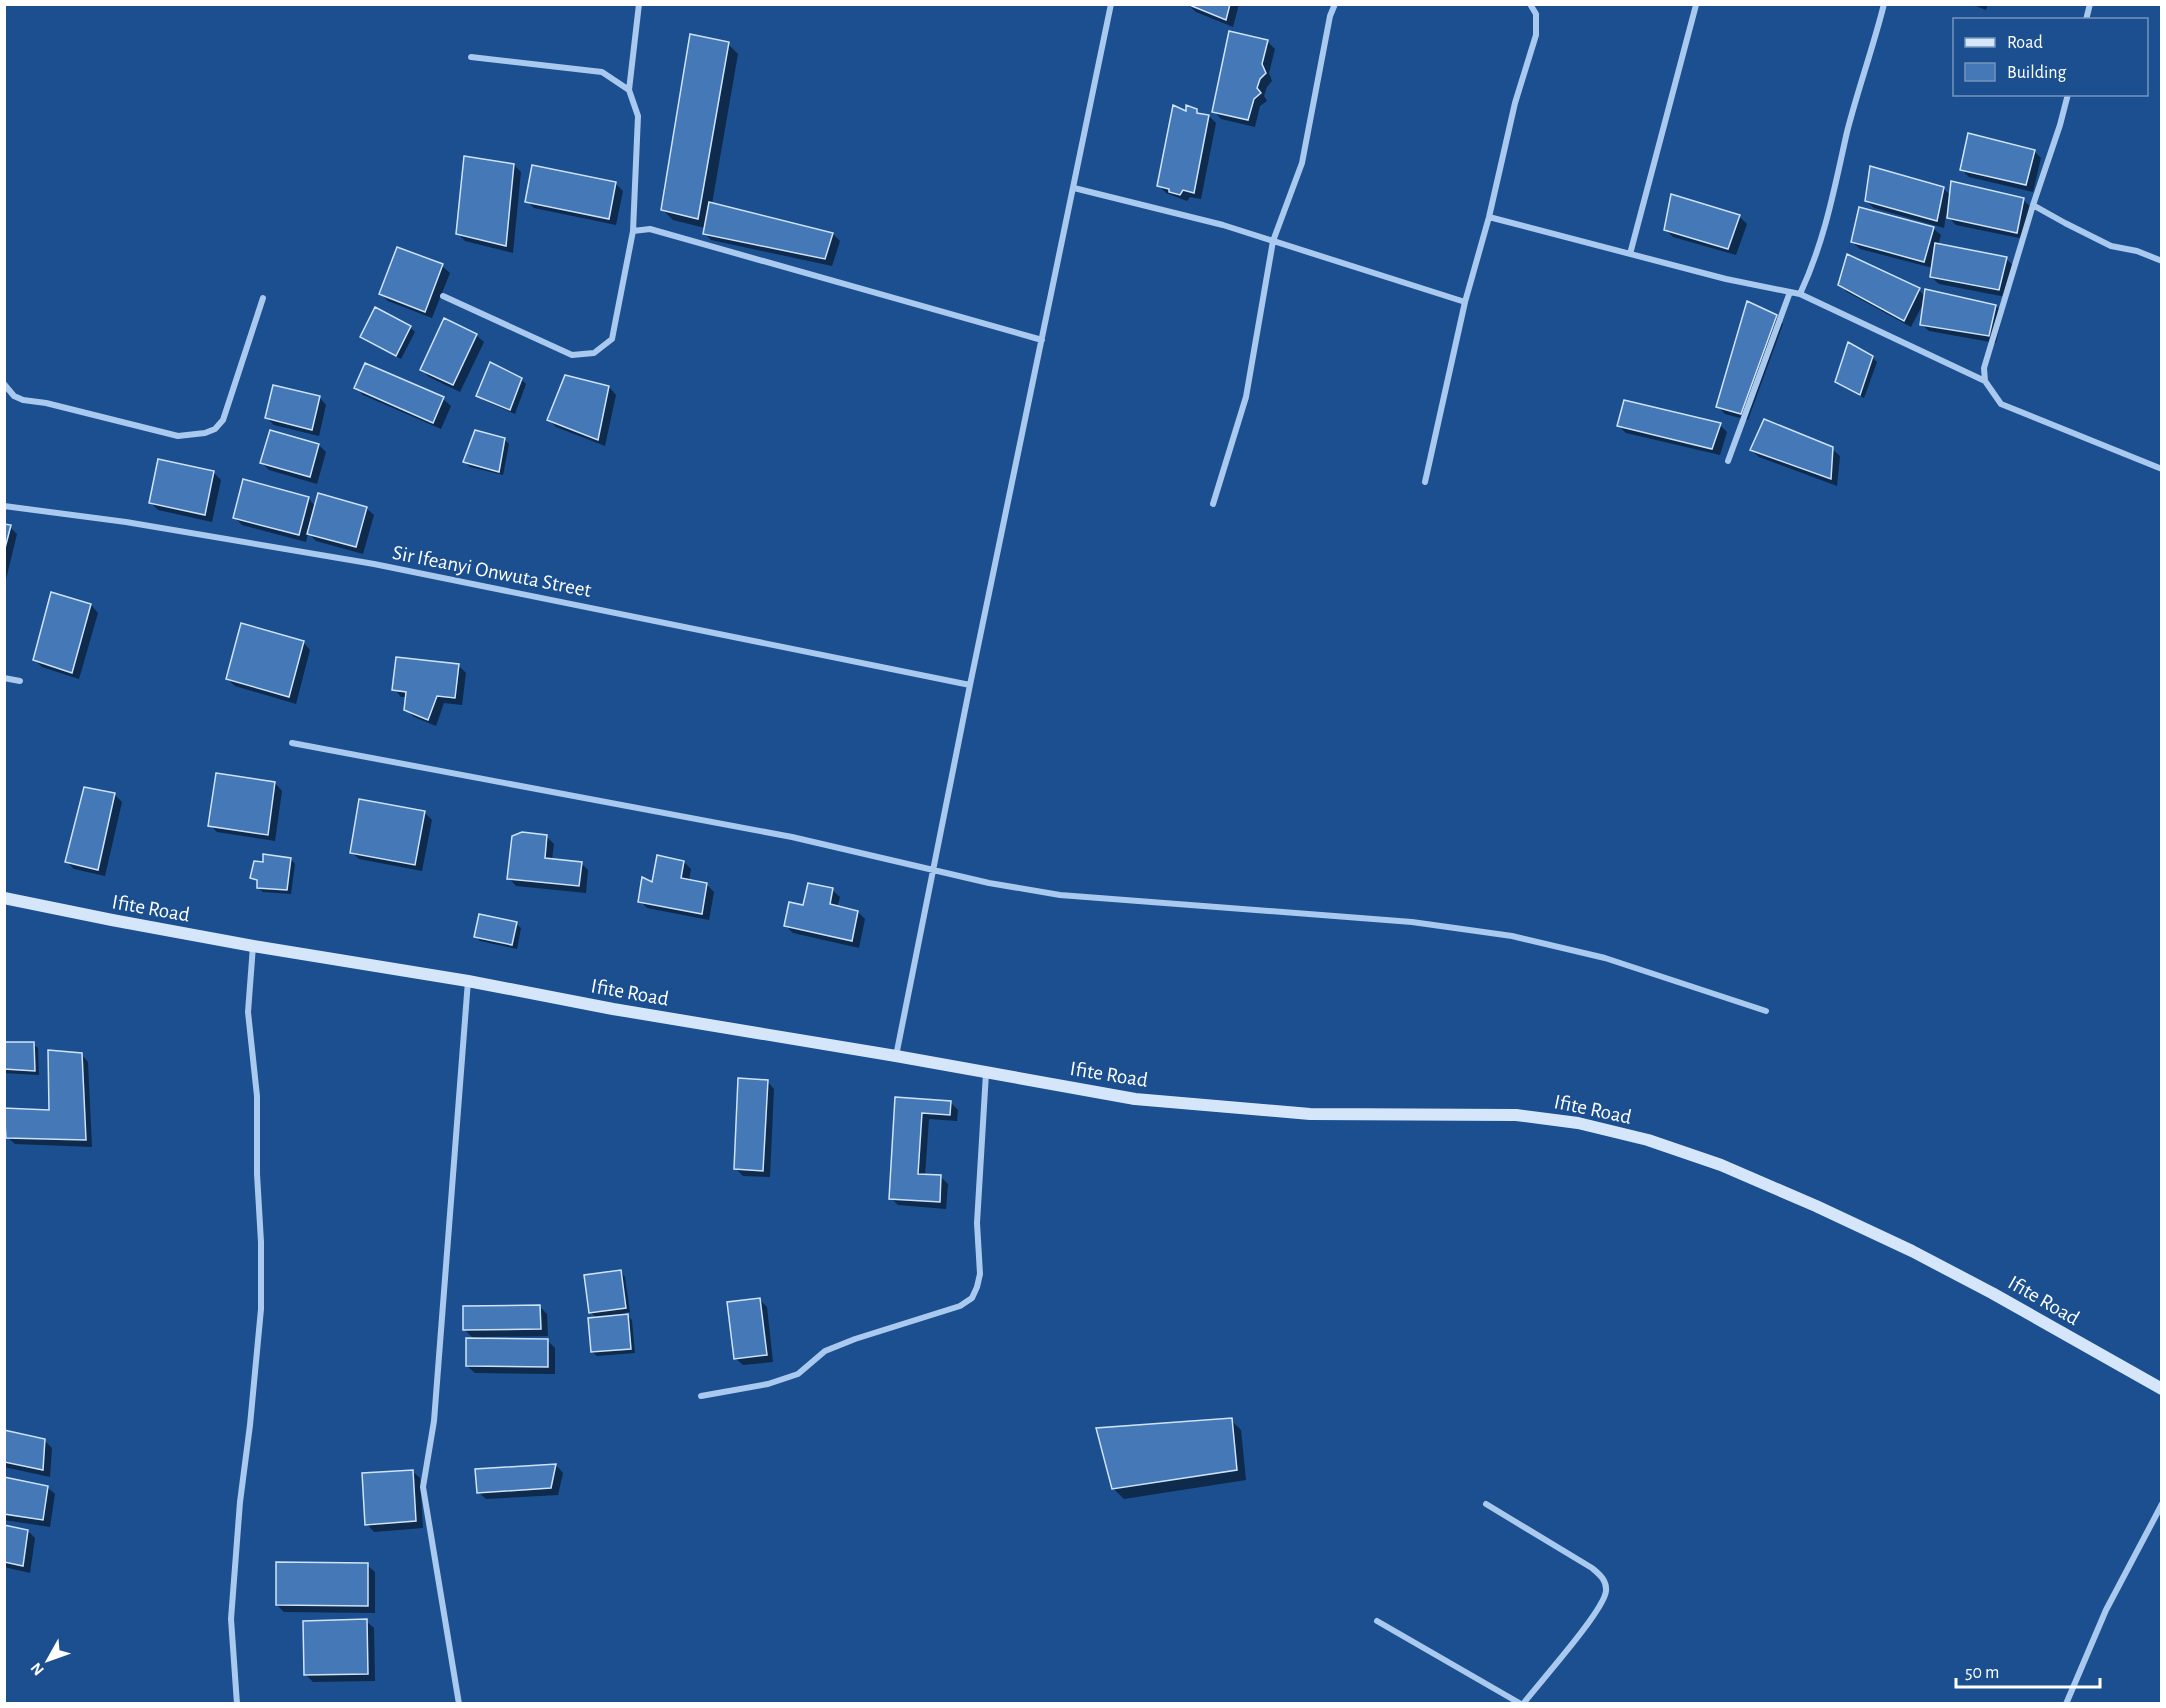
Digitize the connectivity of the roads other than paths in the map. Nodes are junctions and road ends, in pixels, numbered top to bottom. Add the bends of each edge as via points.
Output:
1 (639, 4) edge
2 (1111, 4) edge
3 (1335, 4) edge
4 (1530, 4) edge
5 (1884, 4) edge
6 (1696, 5) edge
7 (471, 57) dead end
8 (629, 90) junction
9 (2067, 96) edge
10 (1074, 188) junction
11 (2033, 205) junction
12 (1490, 217) junction
13 (633, 231) junction
14 (1273, 241) junction
15 (1630, 254) junction
16 (2162, 261) edge
17 (1790, 292) junction
18 (1800, 294) junction
19 (443, 296) dead end
20 (263, 298) dead end
21 (1465, 302) junction
22 (1042, 340) junction
23 (1985, 381) junction
24 (4, 384) edge
25 (1728, 461) dead end
26 (2162, 469) edge
27 (1425, 482) dead end
28 (1213, 504) dead end
29 (4, 506) edge
30 (4, 678) edge
31 (20, 681) dead end
32 (970, 685) junction
33 (292, 742) dead end
34 (934, 869) junction
35 (4, 898) edge
36 (253, 946) junction
37 (468, 981) junction
38 (1766, 1011) dead end
39 (896, 1056) junction
40 (986, 1073) junction
41 (2162, 1389) edge
42 (701, 1396) dead end
43 (1486, 1504) dead end
44 (2162, 1504) edge
45 (1377, 1621) dead end
46 (237, 1704) edge
47 (459, 1704) edge
48 (1522, 1704) edge
49 (2066, 1704) edge

1 - 8 street
2 - 10 street
3 - 14 street via 1302,163
4 - 12 street via 1536,14 1536,35 1515,103
5 - 18 street via 1848,130 1830,213
6 - 15 street
7 - 8 street via 602,72
8 - 13 street via 638,116
9 - 11 street
10 - 14 street
10 - 22 street
11 - 16 street via 2111,246
11 - 23 street via 1984,368
12 - 15 street
12 - 21 street
13 - 19 street via 612,339 594,353 572,355
13 - 22 street via 650,229
14 - 21 street
14 - 28 street via 1246,397
15 - 17 street
17 - 18 street
17 - 25 street
18 - 23 street
20 - 24 street via 223,420 205,433 178,436 23,399 14,396
21 - 27 street
22 - 32 street
23 - 26 street via 2001,404
29 - 32 street, Sir Ifeanyi Onwuta Street via 126,522 374,564
30 - 31 street
32 - 34 street
33 - 34 street via 792,837
34 - 38 street via 1060,895 1412,922 1512,936 1605,958
34 - 39 street
35 - 36 street, Ifite Road
36 - 37 street, Ifite Road
36 - 46 street via 248,1012 257,1096 261,1309 232,1599
37 - 39 street, Ifite Road
37 - 47 street via 434,1421 423,1487
39 - 40 street, Ifite Road
40 - 41 street, Ifite Road via 1135,1099 1310,1114 1516,1114 1578,1123 1648,1140 1721,1165 1912,1251
40 - 42 street via 977,1223 980,1274 972,1298 960,1306 825,1351 798,1374 768,1384
43 - 48 street via 1592,1568 1607,1589 1588,1622
44 - 49 street via 2106,1610
45 - 48 street

